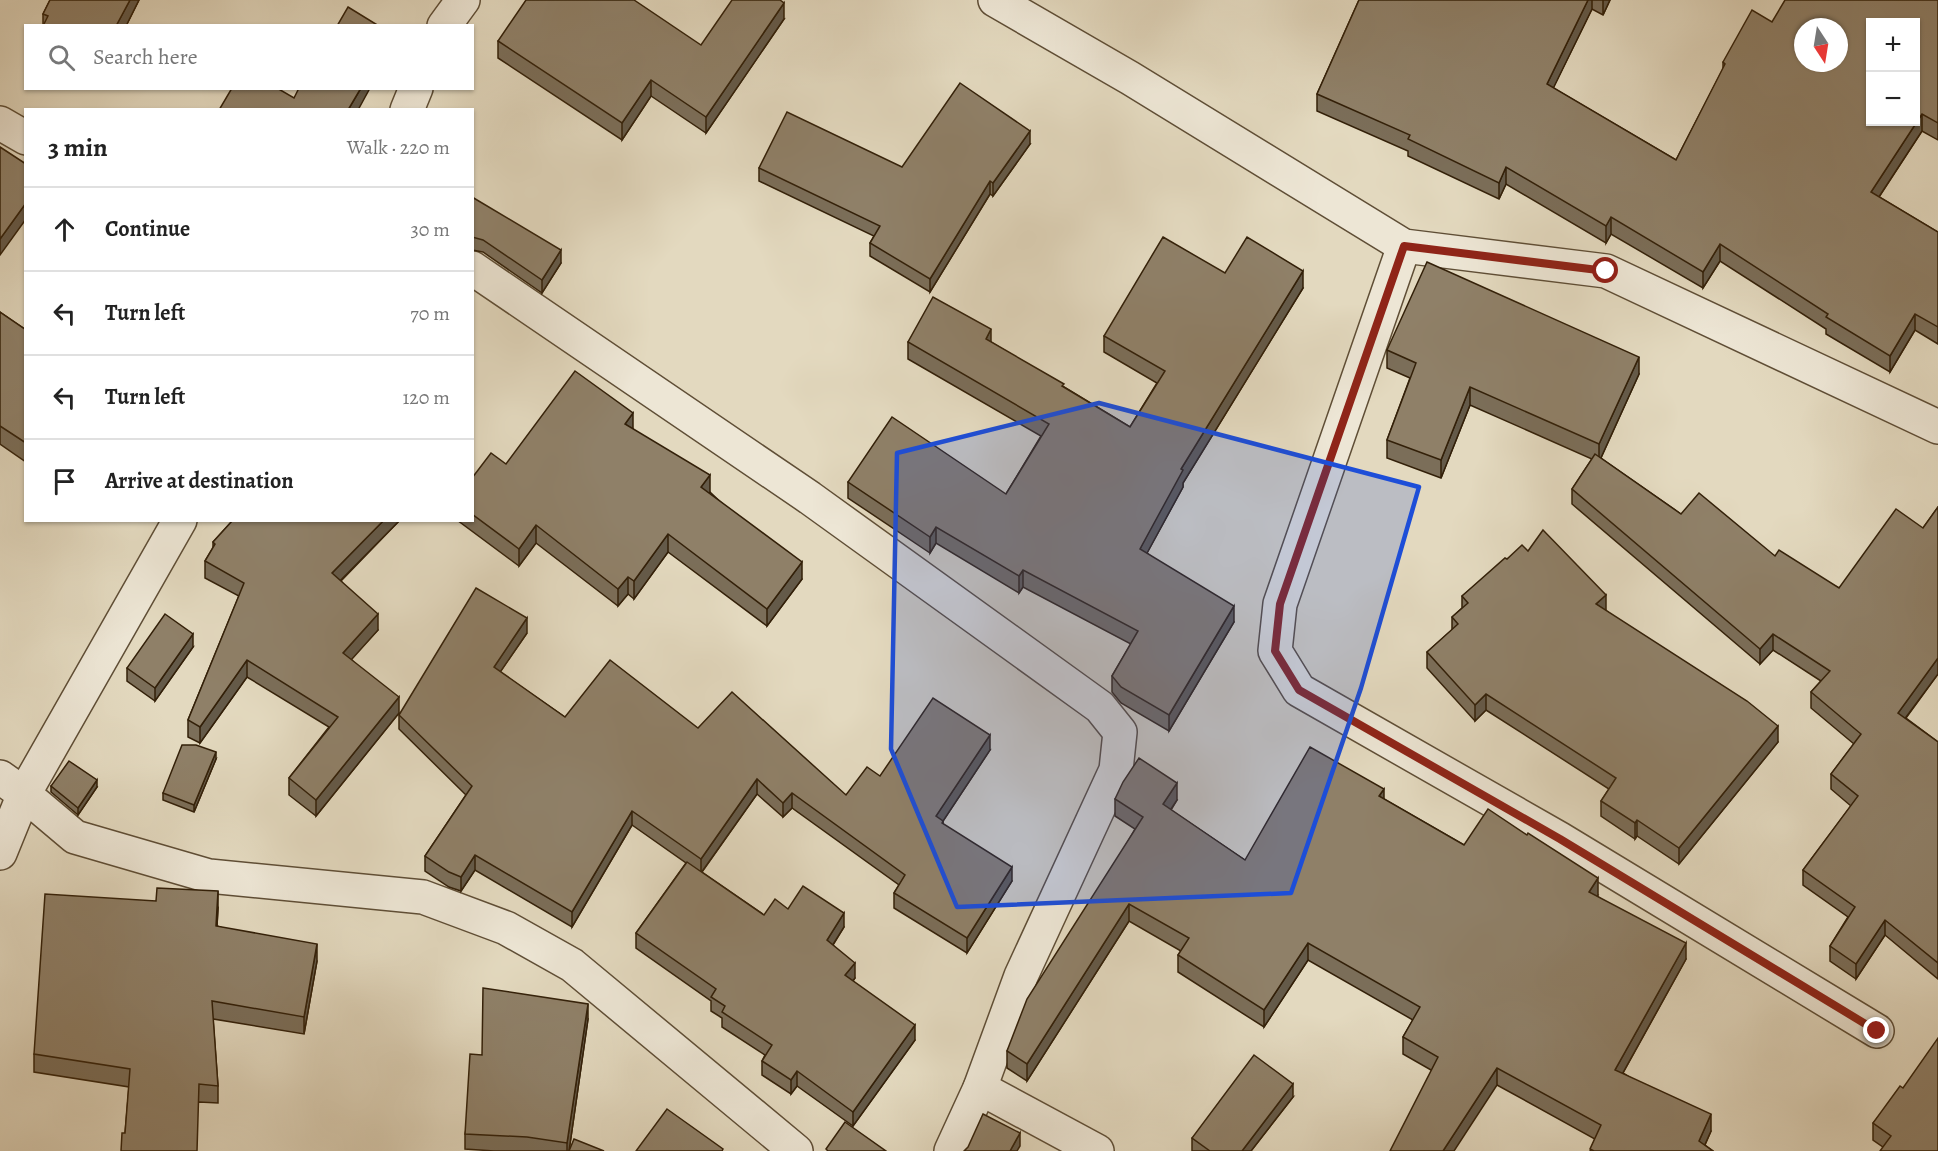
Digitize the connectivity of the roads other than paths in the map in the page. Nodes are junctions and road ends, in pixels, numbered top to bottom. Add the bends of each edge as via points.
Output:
1 (463, 0) edge
2 (995, 0) edge
3 (445, 24) edge
4 (415, 90) edge
5 (408, 108) edge
6 (0, 123) edge
7 (24, 137) edge
8 (1404, 246) junction
9 (474, 269) edge
10 (1938, 427) edge
11 (179, 522) edge
12 (12, 785) edge
13 (0, 853) edge
14 (1877, 1031) dead end
15 (980, 1088) junction
16 (796, 1151) edge
17 (951, 1151) edge
18 (1097, 1151) edge

1 - 3 street
2 - 8 street
4 - 5 street
6 - 7 street
8 - 10 street via 1606,271
8 - 14 street via 1280,604 1275,651 1299,690 1550,833
9 - 15 street via 810,498 1100,707 1120,732 1116,770 1021,975
11 - 12 street
12 - 13 street
12 - 16 street via 75,837 209,876 423,897 506,928 572,965
15 - 17 street
15 - 18 street

